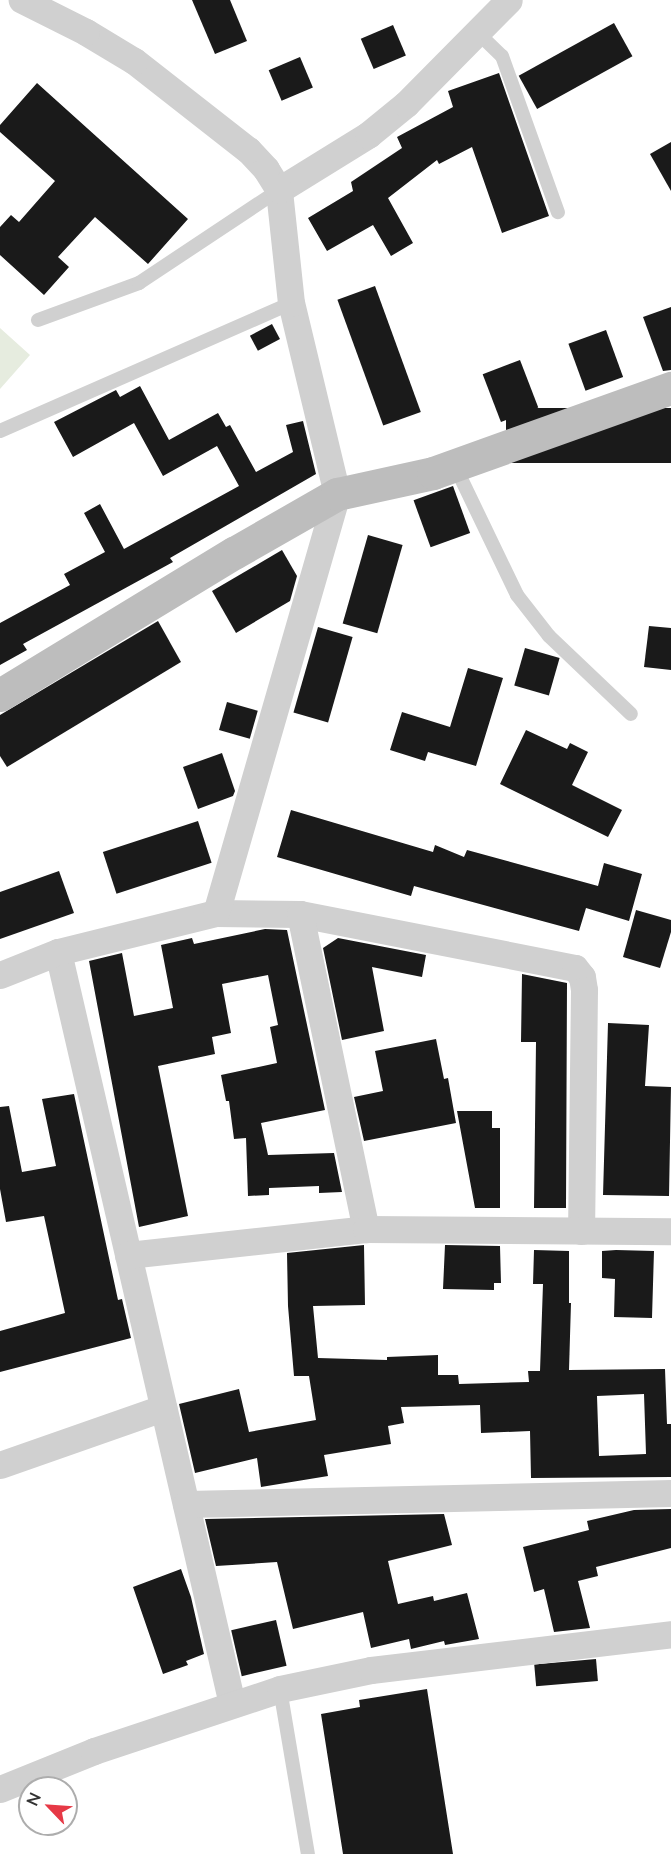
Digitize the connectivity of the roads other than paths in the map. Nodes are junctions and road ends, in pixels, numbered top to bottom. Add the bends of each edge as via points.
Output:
1 (22, 0) edge
2 (509, 0) edge
3 (478, 33) junction
4 (279, 190) junction
5 (558, 212) dead end
6 (291, 303) junction
7 (39, 320) dead end
8 (671, 388) edge
9 (0, 431) edge
10 (454, 466) junction
11 (337, 494) junction
12 (0, 696) edge
13 (631, 714) dead end
14 (216, 913) junction
15 (300, 914) junction
16 (58, 952) junction
17 (0, 975) edge
18 (366, 1229) junction
19 (581, 1231) junction
20 (671, 1231) edge
21 (128, 1255) junction
22 (163, 1408) junction
23 (0, 1465) edge
24 (671, 1493) edge
25 (186, 1504) junction
26 (671, 1634) edge
27 (280, 1689) junction
28 (232, 1704) junction
29 (0, 1789) edge
30 (308, 1854) edge

1 - 4 street via 134,61 248,150
2 - 3 street
3 - 4 street via 406,104 368,135
3 - 5 lane via 502,56
4 - 6 street
4 - 7 lane via 139,282
6 - 9 lane
6 - 11 street
8 - 10 street
10 - 11 street
10 - 13 lane via 517,596 549,636
11 - 12 street
11 - 14 street
14 - 15 street
14 - 16 street
15 - 18 street
15 - 19 street via 575,968 582,977 584,990
16 - 17 street
16 - 21 street
18 - 19 street
18 - 21 street
19 - 20 street
21 - 22 street
22 - 23 street
22 - 25 street
24 - 25 street
25 - 28 street
26 - 27 street via 370,1670
27 - 28 street
27 - 30 lane
28 - 29 street via 94,1751

